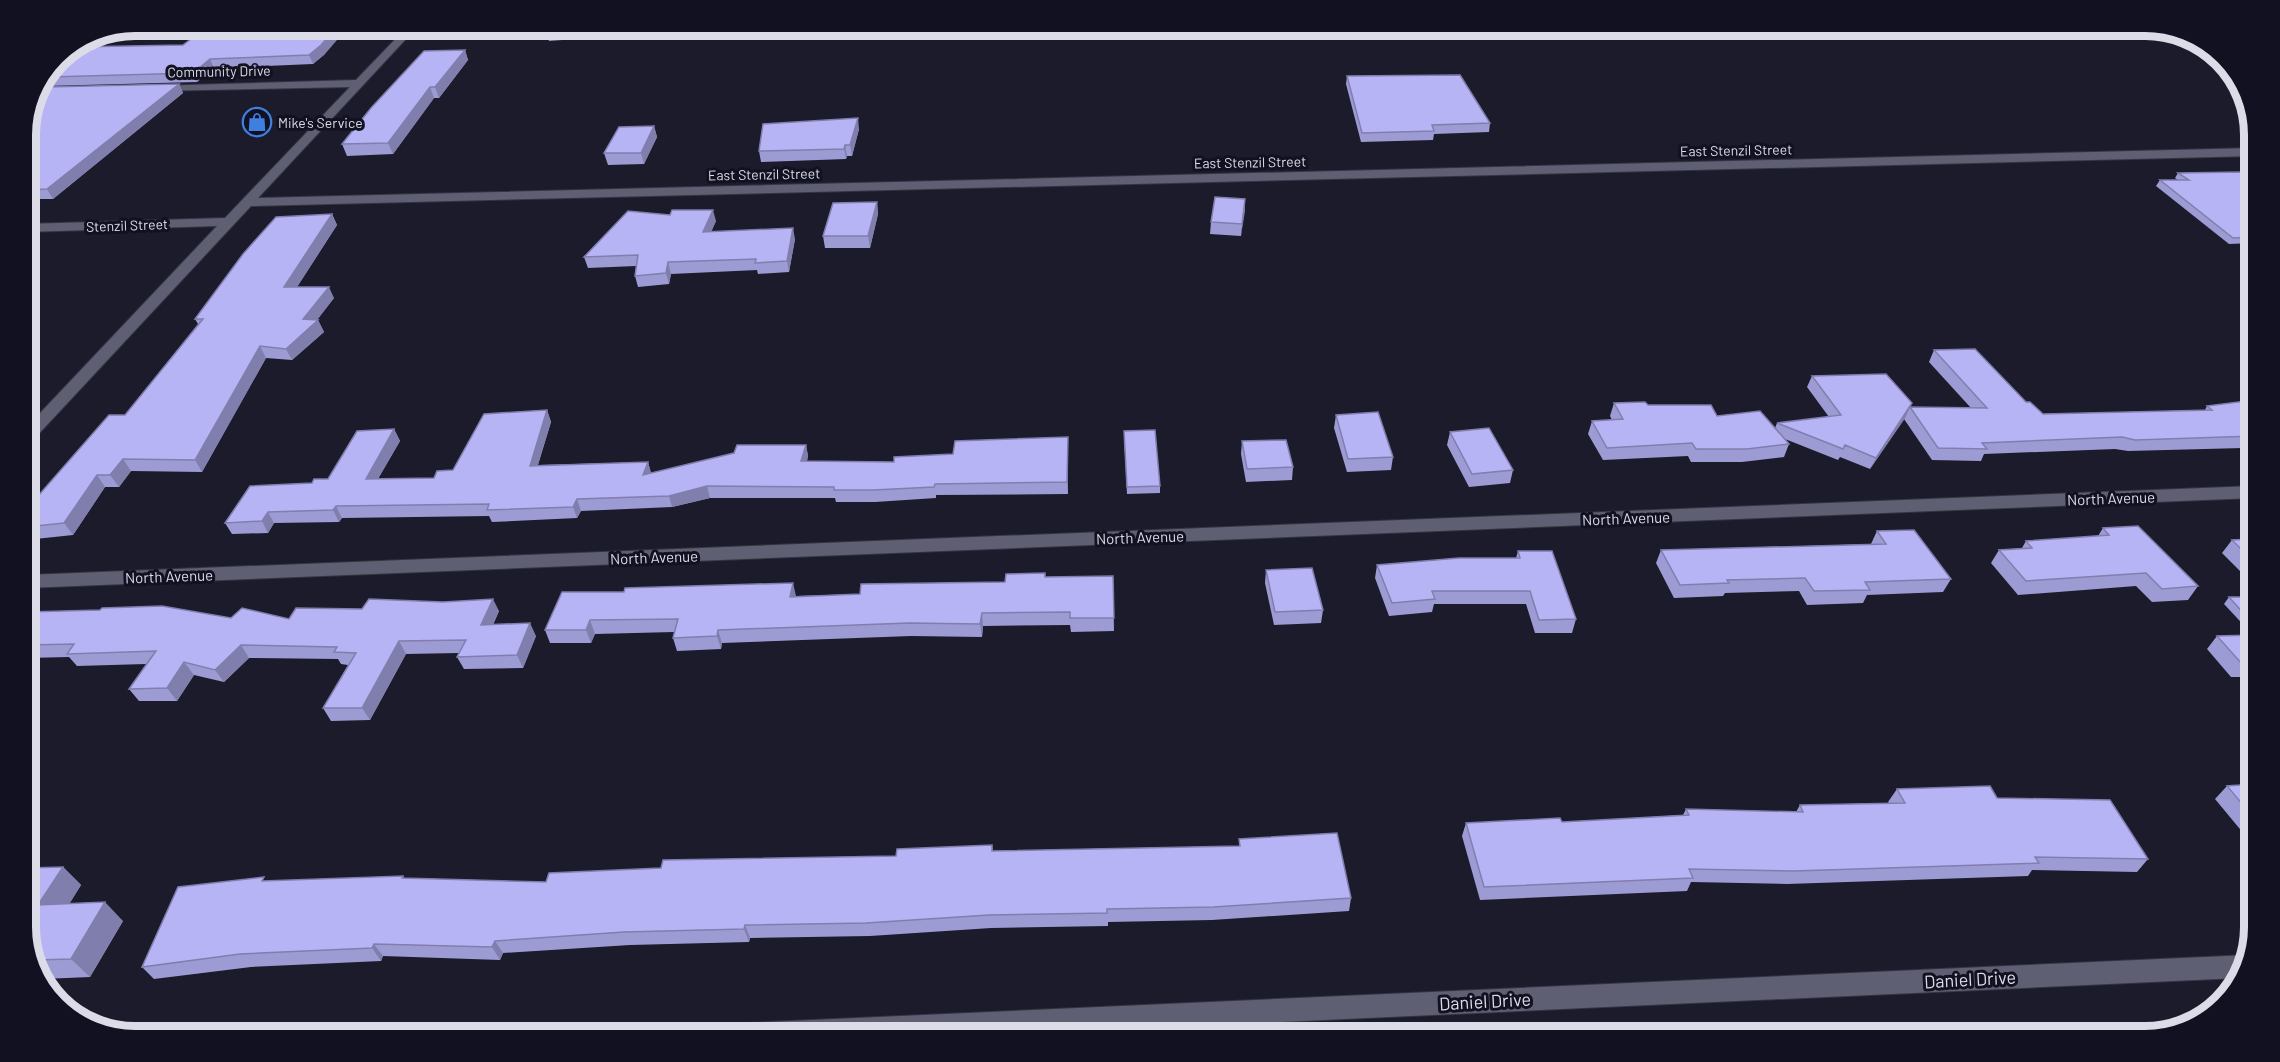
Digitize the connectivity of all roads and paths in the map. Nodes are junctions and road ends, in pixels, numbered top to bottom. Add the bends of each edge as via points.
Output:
1 (403, 36) edge
2 (359, 82) junction
3 (148, 88) edge
4 (2244, 152) edge
5 (247, 202) junction
6 (228, 222) junction
7 (36, 228) edge
8 (36, 426) edge
9 (2244, 492) edge
10 (36, 582) edge
11 (2235, 967) edge
12 (941, 1026) edge

1 - 2 street
2 - 3 street, Community Drive
2 - 5 street
4 - 5 street, East Stenzil Street
5 - 6 street
6 - 7 street, Stenzil Street
6 - 8 street
9 - 10 street, North Avenue
11 - 12 street, Daniel Drive

